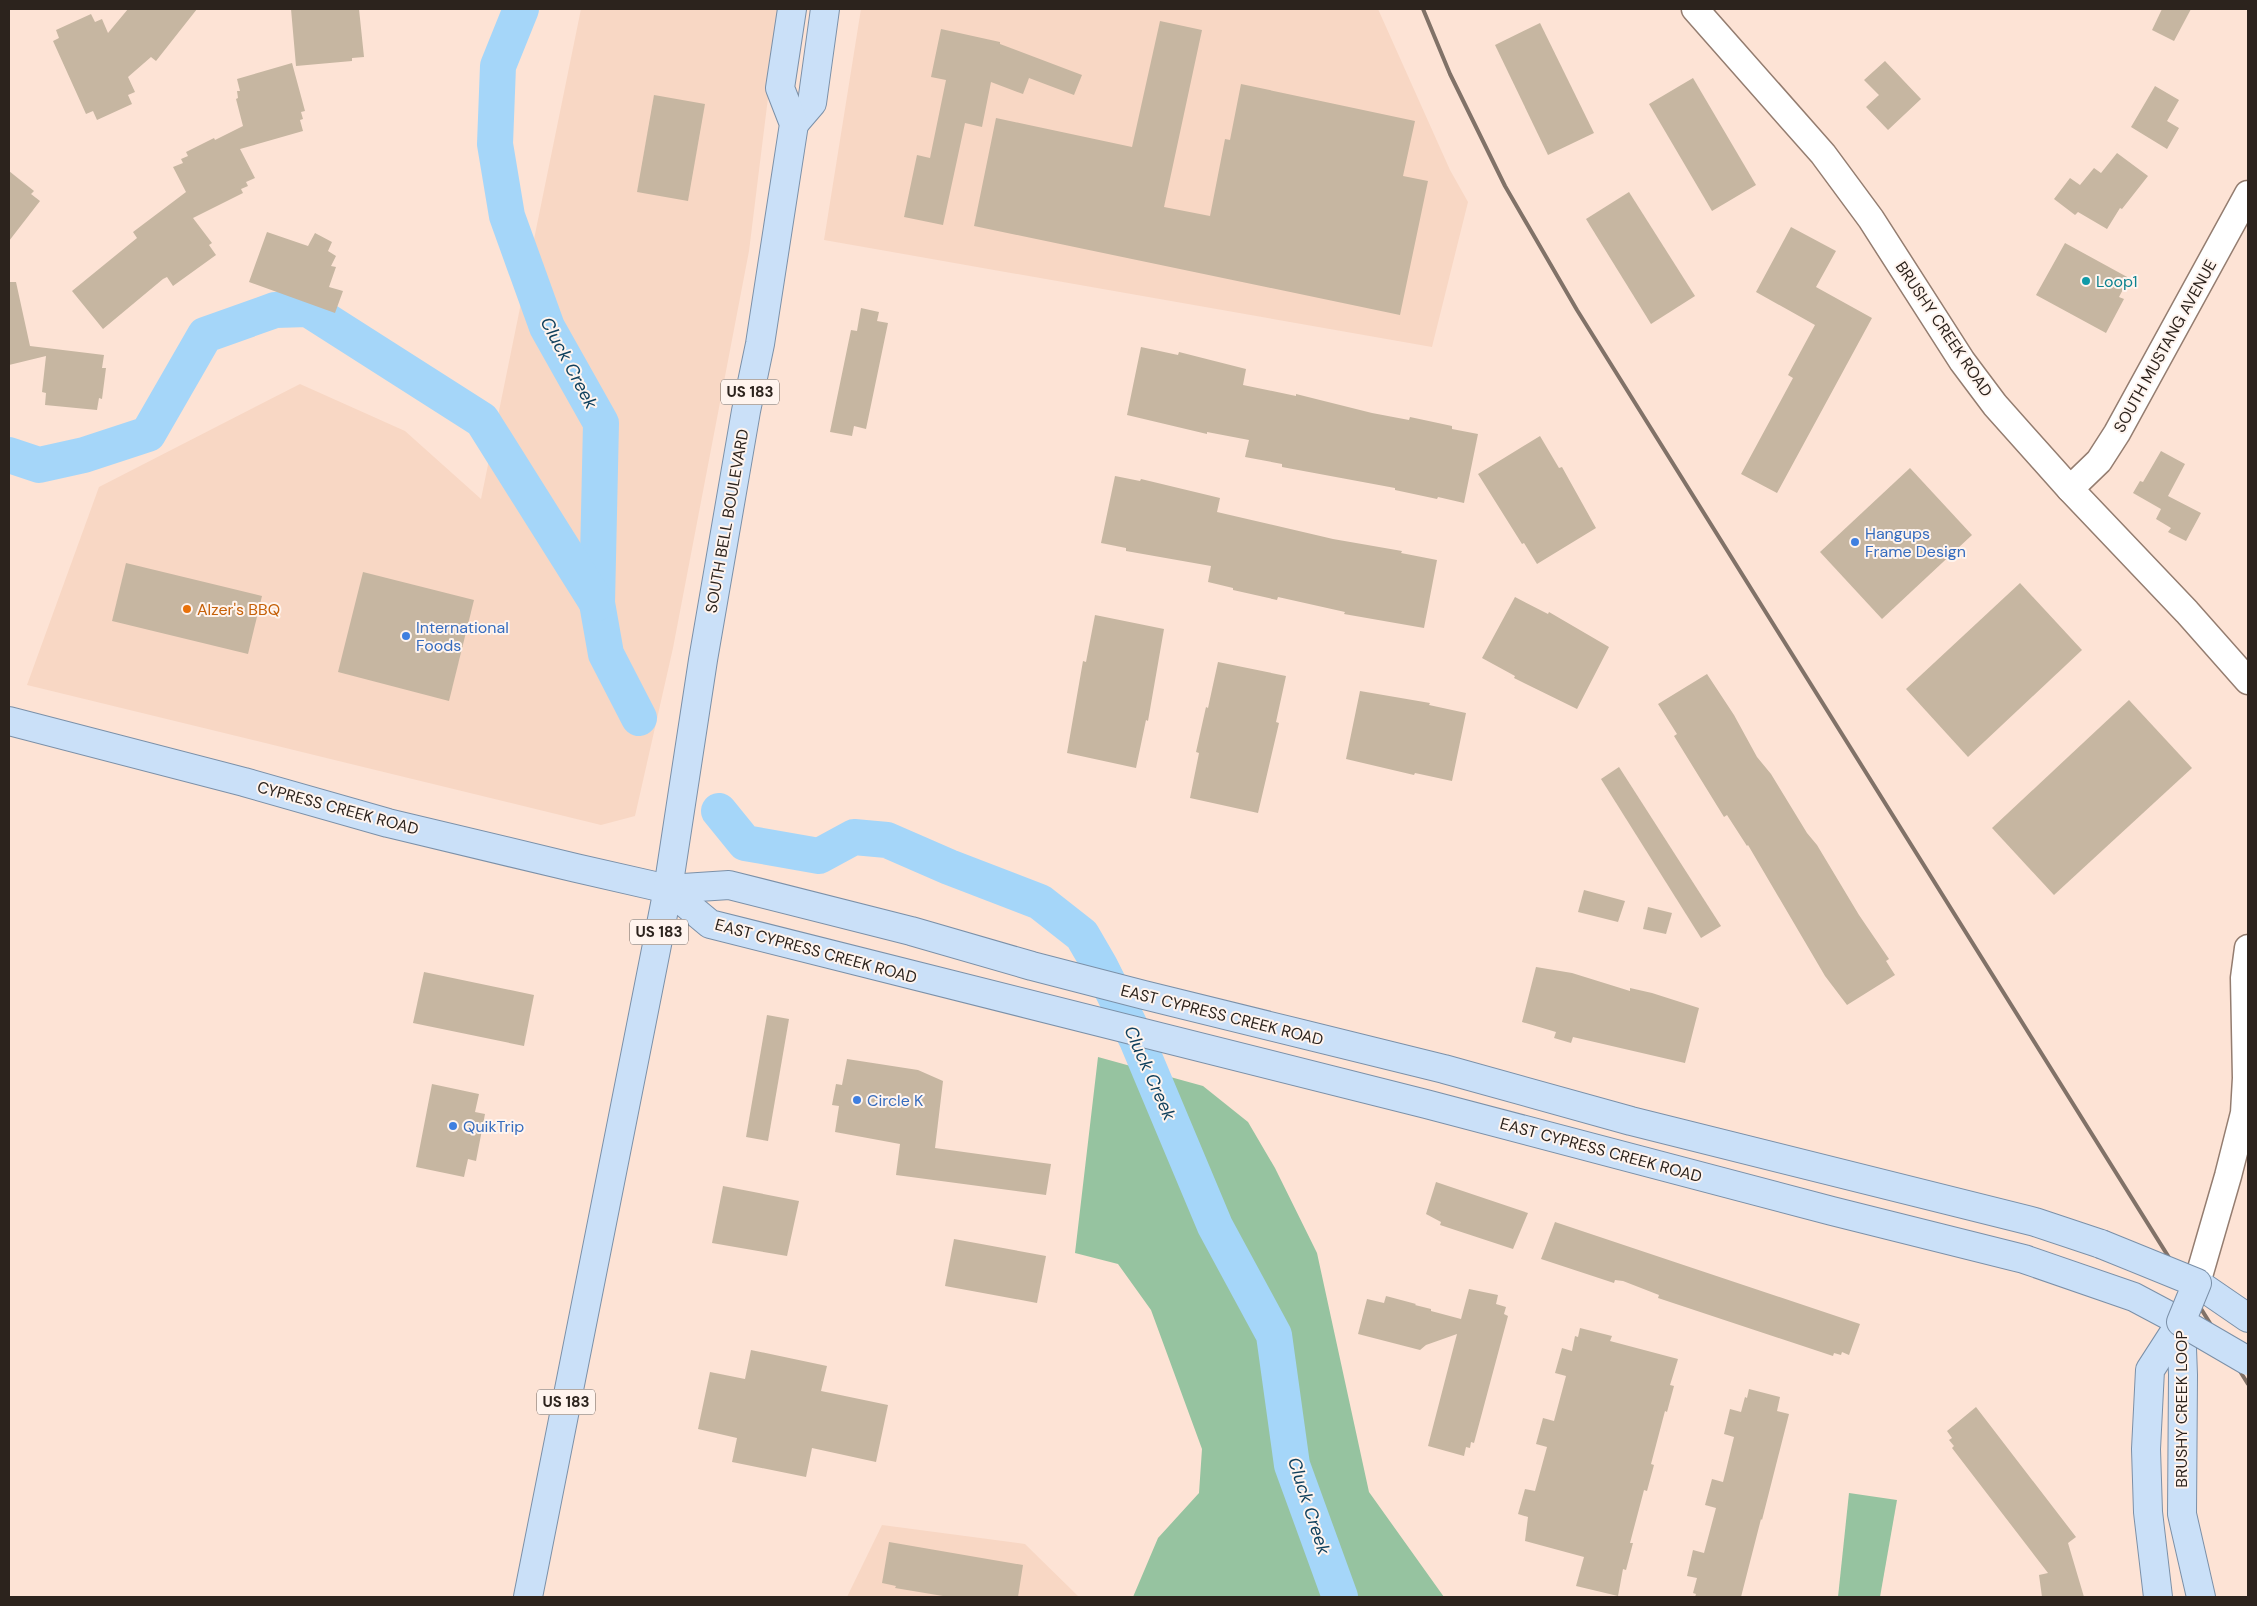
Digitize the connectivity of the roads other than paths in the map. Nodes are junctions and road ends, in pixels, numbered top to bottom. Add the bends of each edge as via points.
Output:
1 (792, 9) edge
2 (825, 9) edge
3 (1696, 9) edge
4 (794, 124) junction
5 (2248, 194) edge
6 (2070, 489) junction
7 (2248, 682) edge
8 (9, 721) edge
9 (668, 888) junction
10 (2248, 948) edge
11 (1444, 1069) junction
12 (1426, 1104) junction
13 (2196, 1283) junction
14 (2245, 1316) edge
15 (2181, 1322) junction
16 (2248, 1361) edge
17 (528, 1597) edge
18 (2158, 1597) edge
19 (2200, 1597) edge

1 - 4 main road via 780,88
2 - 4 main road via 812,103
3 - 6 street, BRUSHY CREEK ROAD via 1823,154 1871,219 1962,361 1995,405
4 - 9 main road, SOUTH BELL BOULEVARD / US 183 via 760,344 704,650
5 - 6 street, SOUTH MUSTANG AVENUE via 2117,433 2099,461
6 - 7 street, BRUSHY CREEK ROAD via 2187,612
8 - 9 main road, CYPRESS CREEK ROAD via 397,825
9 - 11 main road, EAST CYPRESS CREEK ROAD via 729,885 912,931 1144,996
9 - 12 main road, EAST CYPRESS CREEK ROAD via 710,924
9 - 17 main road, US 183
10 - 13 street via 2244,978 2244,1113
11 - 12 main road
11 - 13 main road, EAST CYPRESS CREEK ROAD, bridge via 1631,1121 2035,1222 2101,1244
12 - 15 main road, EAST CYPRESS CREEK ROAD via 1832,1212 2024,1259 2134,1297
13 - 14 main road
13 - 15 main road, bridge
15 - 16 main road, bridge
15 - 18 main road, BRUSHY CREEK LOOP via 2150,1370 2146,1449 2148,1512
15 - 19 main road, BRUSHY CREEK LOOP via 2184,1375 2182,1514

